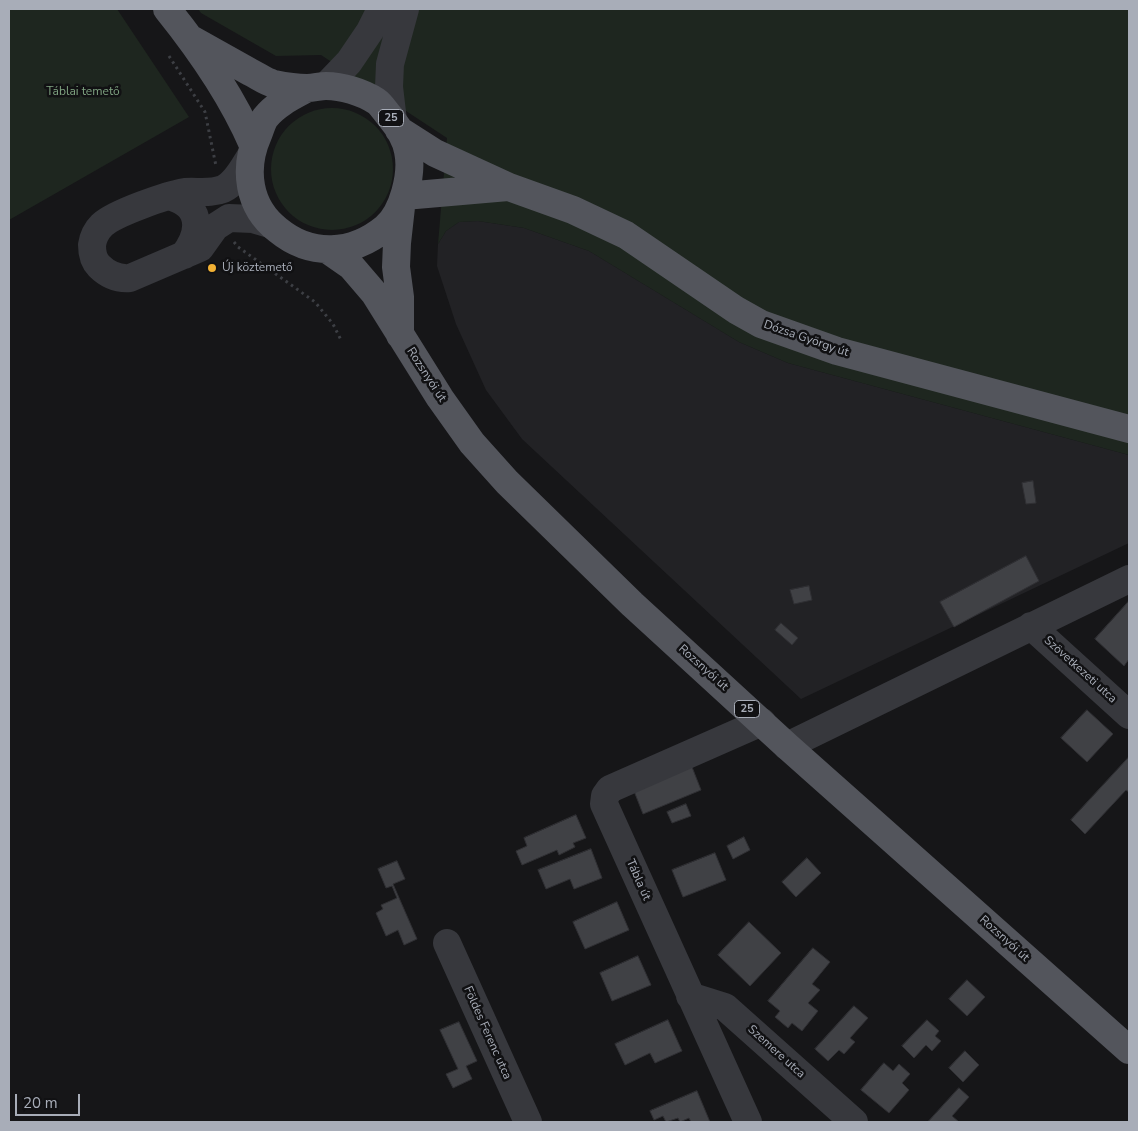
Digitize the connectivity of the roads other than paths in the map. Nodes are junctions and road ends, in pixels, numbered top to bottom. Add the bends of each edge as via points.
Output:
1 (167, 9) edge
2 (381, 9) edge
3 (405, 9) edge
4 (191, 39) junction
5 (317, 87) junction
6 (396, 126) junction
7 (252, 151) junction
8 (509, 187) junction
9 (168, 196) junction
10 (403, 201) junction
11 (270, 224) junction
12 (328, 250) junction
13 (184, 255) junction
14 (400, 335) junction
15 (1129, 430) edge
16 (1129, 578) edge
17 (1030, 626) junction
18 (1129, 715) edge
19 (762, 722) junction
20 (787, 746) junction
21 (447, 943) dead end
22 (690, 996) junction
23 (1129, 1050) edge
24 (528, 1122) edge
25 (748, 1122) edge
26 (854, 1122) edge

1 - 4 main road, 25
2 - 5 street via 349,62
3 - 6 street via 390,64
4 - 5 main road, 25 via 273,84
4 - 7 main road, 25 via 243,122
5 - 6 main road, 25 via 353,90 377,102
5 - 7 main road, 25 via 284,101 265,118
6 - 8 main road, Dózsa György út via 435,153
6 - 10 main road, 25 via 408,152 409,172
7 - 9 street via 235,180 223,188
7 - 11 main road, 25 via 249,182 261,213
8 - 10 main road, Dózsa György út
8 - 15 main road, Dózsa György út via 573,210 626,235 736,310 786,334 837,351
9 - 13 street via 186,203 195,217 196,234
9 - 13 street via 104,223 92,242 92,255 103,270 121,278 130,278
10 - 12 main road, 25 via 386,227 357,245
10 - 14 main road, Rozsnyói út / 25 via 396,243
11 - 12 main road, 25 via 291,241
11 - 13 street via 229,218 215,227 200,248
12 - 14 main road, Rozsnyói út / 25 via 351,266 375,294
14 - 19 main road, Rozsnyói út / 25 via 472,442 507,482 632,604
16 - 17 street
17 - 18 street, Szövetkezeti utca
17 - 20 street
19 - 20 main road, Rozsnyói út / 25
19 - 22 street, Tábla út via 610,789 605,796 604,804
20 - 23 main road, Rozsnyói út / 25
21 - 24 street, Földes Ferenc utca
22 - 25 street, Tábla út
22 - 26 street, Szemere utca via 725,1007

